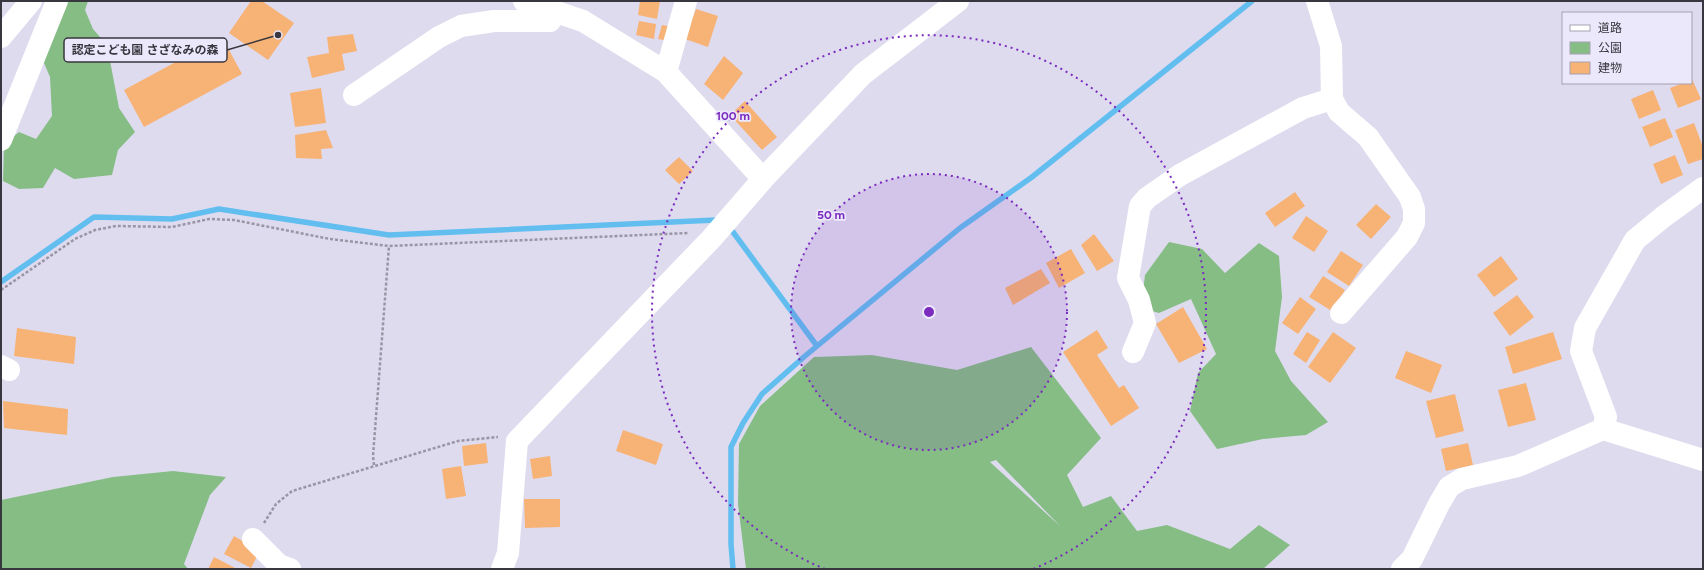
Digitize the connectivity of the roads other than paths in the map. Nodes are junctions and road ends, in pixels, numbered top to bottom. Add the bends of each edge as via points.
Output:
1 (31, 1) edge
2 (57, 1) edge
3 (524, 1) edge
4 (686, 1) edge
5 (958, 1) edge
6 (1317, 1) edge
7 (554, 12) junction
8 (1, 37) edge
9 (666, 72) junction
10 (354, 95) dead end
11 (1332, 99) junction
12 (1, 140) edge
13 (763, 179) junction
14 (1703, 188) edge
15 (1341, 313) dead end
16 (1133, 352) dead end
17 (1602, 429) junction
18 (1703, 460) edge
19 (253, 540) road end
20 (290, 569) edge
21 (502, 569) edge
22 (1402, 569) edge

1 - 8 street
2 - 12 street
3 - 7 street
4 - 9 street
5 - 13 street via 863,74
6 - 11 street via 1331,46
7 - 9 street via 583,21
7 - 10 street via 550,21 494,21 461,26 439,37
9 - 13 street
11 - 15 street via 1339,112 1368,137 1410,197 1414,209 1414,223 1407,237
11 - 16 street via 1303,108 1180,175 1147,198 1140,206 1128,278 1139,300 1145,323
13 - 21 street via 712,238 517,441 508,553
14 - 17 street via 1635,240 1585,328 1581,351 1606,417
17 - 18 street
17 - 22 street via 1518,466 1462,479 1449,487 1412,559
19 - 20 street via 279,565

